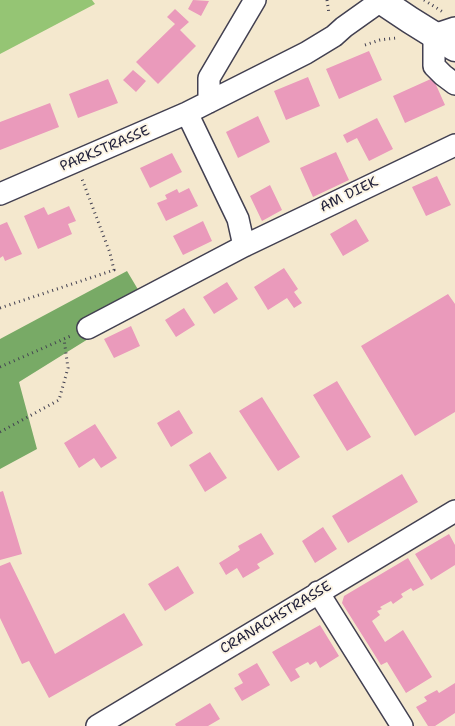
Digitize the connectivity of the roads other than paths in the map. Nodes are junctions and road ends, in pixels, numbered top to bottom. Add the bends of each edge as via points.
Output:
1 (255, 0) edge
2 (381, 0) edge
3 (448, 31) edge
4 (455, 84) edge
5 (209, 102) junction
6 (187, 114) junction
7 (455, 145) edge
8 (0, 194) edge
9 (244, 246) junction
10 (88, 328) road end
11 (455, 511) edge
12 (318, 592) junction
13 (97, 726) edge
14 (402, 726) edge

1 - 5 street via 209,78
2 - 3 main road
2 - 5 street, PARKSTRASSE via 306,53
3 - 4 street via 434,66
5 - 6 street, PARKSTRASSE
6 - 8 street, PARKSTRASSE
6 - 9 street via 238,219
7 - 9 street, AM DIEK
9 - 10 street, AM DIEK
11 - 12 street, CRANACHSTRASSE
12 - 13 street, CRANACHSTRASSE
12 - 14 street

